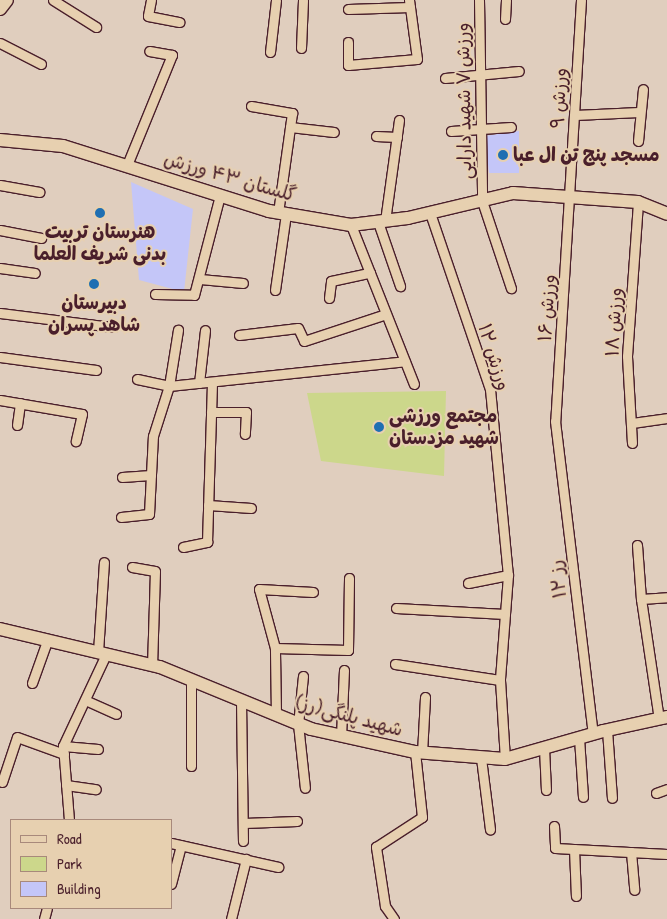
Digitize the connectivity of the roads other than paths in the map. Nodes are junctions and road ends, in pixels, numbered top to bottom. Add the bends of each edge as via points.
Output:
1 (7, 0) edge
2 (53, 0) edge
3 (151, 0) edge
4 (276, 0) edge
5 (303, 0) edge
6 (479, 0) edge
7 (506, 0) edge
8 (581, 0) edge
9 (409, 4) edge
10 (0, 9) edge
11 (348, 9) dead end
12 (505, 19) dead end
13 (179, 22) dead end
14 (96, 27) dead end
15 (348, 42) dead end
16 (0, 44) edge
17 (301, 48) dead end
18 (148, 51) dead end
19 (270, 52) dead end
20 (42, 64) dead end
21 (519, 71) dead end
22 (480, 74) junction
23 (445, 78) dead end
24 (643, 90) dead end
25 (251, 106) dead end
26 (639, 112) junction
27 (575, 115) junction
28 (399, 120) dead end
29 (290, 127) junction
30 (510, 127) dead end
31 (482, 129) junction
32 (451, 131) dead end
33 (334, 132) dead end
34 (376, 136) dead end
35 (397, 138) junction
36 (0, 140) edge
37 (638, 141) dead end
38 (127, 165) junction
39 (0, 185) edge
40 (39, 192) dead end
41 (220, 195) junction
42 (570, 197) junction
43 (482, 201) junction
44 (638, 202) junction
45 (430, 213) junction
46 (282, 214) junction
47 (667, 214) edge
48 (382, 221) junction
49 (351, 226) junction
50 (0, 230) edge
51 (40, 238) dead end
52 (0, 268) edge
53 (35, 273) dead end
54 (370, 273) junction
55 (200, 279) junction
56 (243, 283) dead end
57 (400, 286) dead end
58 (511, 288) dead end
59 (275, 290) dead end
60 (154, 294) dead end
61 (329, 298) dead end
62 (0, 313) edge
63 (386, 314) junction
64 (113, 327) dead end
65 (178, 330) dead end
66 (205, 330) dead end
67 (239, 335) dead end
68 (0, 357) edge
69 (405, 361) junction
70 (96, 370) dead end
71 (137, 379) dead end
72 (212, 382) junction
73 (199, 383) junction
74 (414, 384) dead end
75 (169, 386) junction
76 (0, 400) edge
77 (20, 403) junction
78 (211, 412) junction
79 (667, 418) edge
80 (556, 421) joint
81 (632, 423) junction
82 (17, 425) dead end
83 (245, 434) dead end
84 (76, 440) dead end
85 (632, 443) dead end
86 (151, 475) junction
87 (122, 477) dead end
88 (208, 505) junction
89 (251, 508) dead end
90 (122, 517) dead end
91 (637, 545) dead end
92 (182, 547) dead end
93 (104, 562) dead end
94 (132, 567) dead end
95 (508, 575) junction
96 (349, 578) dead end
97 (468, 584) dead end
98 (313, 592) dead end
99 (667, 597) edge
100 (641, 599) junction
101 (396, 608) dead end
102 (505, 614) junction
103 (0, 629) edge
104 (47, 641) junction
105 (276, 648) junction
106 (102, 653) junction
107 (395, 664) dead end
108 (152, 665) junction
109 (344, 670) dead end
110 (302, 676) dead end
111 (191, 679) junction
112 (500, 680) junction
113 (32, 683) dead end
114 (425, 697) dead end
115 (85, 700) junction
116 (241, 700) junction
117 (116, 714) dead end
118 (276, 715) junction
119 (663, 718) edge
120 (298, 724) junction
121 (607, 730) junction
122 (593, 734) junction
123 (342, 736) junction
124 (580, 738) junction
125 (544, 748) junction
126 (98, 749) dead end
127 (63, 750) junction
128 (418, 753) junction
129 (482, 758) junction
130 (505, 759) junction
131 (191, 766) dead end
132 (2, 782) dead end
133 (66, 785) junction
134 (305, 788) dead end
135 (96, 789) dead end
136 (667, 789) edge
137 (546, 790) dead end
138 (656, 793) dead end
139 (583, 797) dead end
140 (612, 798) dead end
141 (69, 819) edge
142 (297, 821) dead end
143 (244, 823) junction
144 (554, 826) dead end
145 (490, 828) dead end
146 (243, 842) dead end
147 (172, 843) edge
148 (181, 845) junction
149 (574, 849) junction
150 (631, 852) junction
151 (667, 854) edge
152 (246, 859) junction
153 (278, 867) dead end
154 (172, 880) edge
155 (634, 890) dead end
156 (576, 896) dead end
157 (232, 919) edge
158 (394, 919) edge

1 - 10 street
2 - 14 street
3 - 13 street via 148,16
4 - 19 street
5 - 17 street
6 - 22 street, ورزش ۷ شهید دارایی
7 - 12 street
8 - 27 street, ورزش ۹
9 - 11 street
9 - 15 street via 417,59 348,65
16 - 20 street
18 - 38 street via 172,55
21 - 22 street
22 - 23 street
22 - 31 street, ورزش ۷ شهید دارایی
24 - 26 street
25 - 29 street via 292,113
26 - 27 street
26 - 37 street
27 - 42 street, ورزش ۹
28 - 35 street
29 - 33 street
29 - 46 street
30 - 31 street
31 - 32 street
31 - 43 street, ورزش ۷ شهید دارایی
34 - 35 street
35 - 48 street
36 - 38 street, گلستان ۴۳ ورزش via 63,146
38 - 41 street, گلستان ۴۳ ورزش
39 - 40 street
41 - 46 street, گلستان ۴۳ ورزش
41 - 55 street
42 - 43 street, گلستان ۴۳ ورزش via 513,193
42 - 44 street, گلستان ۴۳ ورزش
42 - 80 street, ورزش ۱۶
43 - 45 street, گلستان ۴۳ ورزش
43 - 58 street, ورزش ۷ شهید دارایی
44 - 47 street, گلستان ۴۳ ورزش
44 - 81 street, ورزش ۱۸ via 627,356
45 - 48 street, گلستان ۴۳ ورزش
45 - 95 street, ورزش ۱۲ via 490,389
46 - 49 street, گلستان ۴۳ ورزش
46 - 59 street
48 - 49 street, گلستان ۴۳ ورزش
48 - 57 street
49 - 54 street
50 - 51 street
52 - 53 street
54 - 61 street via 331,281
54 - 63 street
55 - 56 street
55 - 60 street via 194,294
62 - 64 street
63 - 67 street via 304,341 298,328
63 - 69 street
65 - 75 street
66 - 73 street
68 - 70 street
69 - 72 street
69 - 74 street
71 - 75 street
72 - 73 street
72 - 78 street
73 - 75 street
75 - 86 street via 152,436
76 - 77 street
77 - 82 street
77 - 84 street via 82,414
78 - 83 street via 246,412
78 - 88 street
79 - 81 street
80 - 122 street, رز ۱۲
81 - 85 street, ورزش ۱۸
86 - 87 street
86 - 90 street via 149,514
88 - 89 street
88 - 92 street via 207,542
91 - 100 street
93 - 106 street
94 - 108 street via 155,571
95 - 97 street
95 - 102 street, ورزش ۱۲
96 - 105 street via 348,650
98 - 105 street via 258,589
99 - 100 street
100 - 119 street
101 - 102 street
102 - 112 street, ورزش ۱۲
103 - 104 street, شهید پلنگی(رز)
104 - 106 street, شهید پلنگی(رز)
104 - 113 street
105 - 118 street
106 - 108 street, شهید پلنگی(رز)
106 - 115 street
107 - 112 street
108 - 111 street, شهید پلنگی(رز)
109 - 123 street
110 - 120 street
111 - 116 street, شهید پلنگی(رز)
111 - 131 street
112 - 130 street, ورزش ۱۲
114 - 128 street
115 - 117 street
115 - 127 street
116 - 118 street, شهید پلنگی(رز)
116 - 143 street
118 - 120 street, شهید پلنگی(رز)
119 - 121 street, شهید پلنگی(رز)
120 - 123 street, شهید پلنگی(رز)
120 - 134 street
121 - 122 street, شهید پلنگی(رز)
121 - 140 street
122 - 124 street, شهید پلنگی(رز)
123 - 128 street, شهید پلنگی(رز)
124 - 125 street, شهید پلنگی(رز)
124 - 139 street
125 - 130 street, شهید پلنگی(رز)
125 - 137 street
126 - 127 street
127 - 132 street via 17,737
127 - 133 street
128 - 129 street, شهید پلنگی(رز)
128 - 158 street via 422,817 376,847 384,906
129 - 130 street, شهید پلنگی(رز)
129 - 145 street
133 - 135 street
133 - 141 street
136 - 138 street
142 - 143 street
143 - 146 street
144 - 149 street via 555,848
147 - 148 street
148 - 152 street
148 - 154 street
149 - 150 street
149 - 156 street
150 - 151 street
150 - 155 street
152 - 153 street
152 - 157 street

